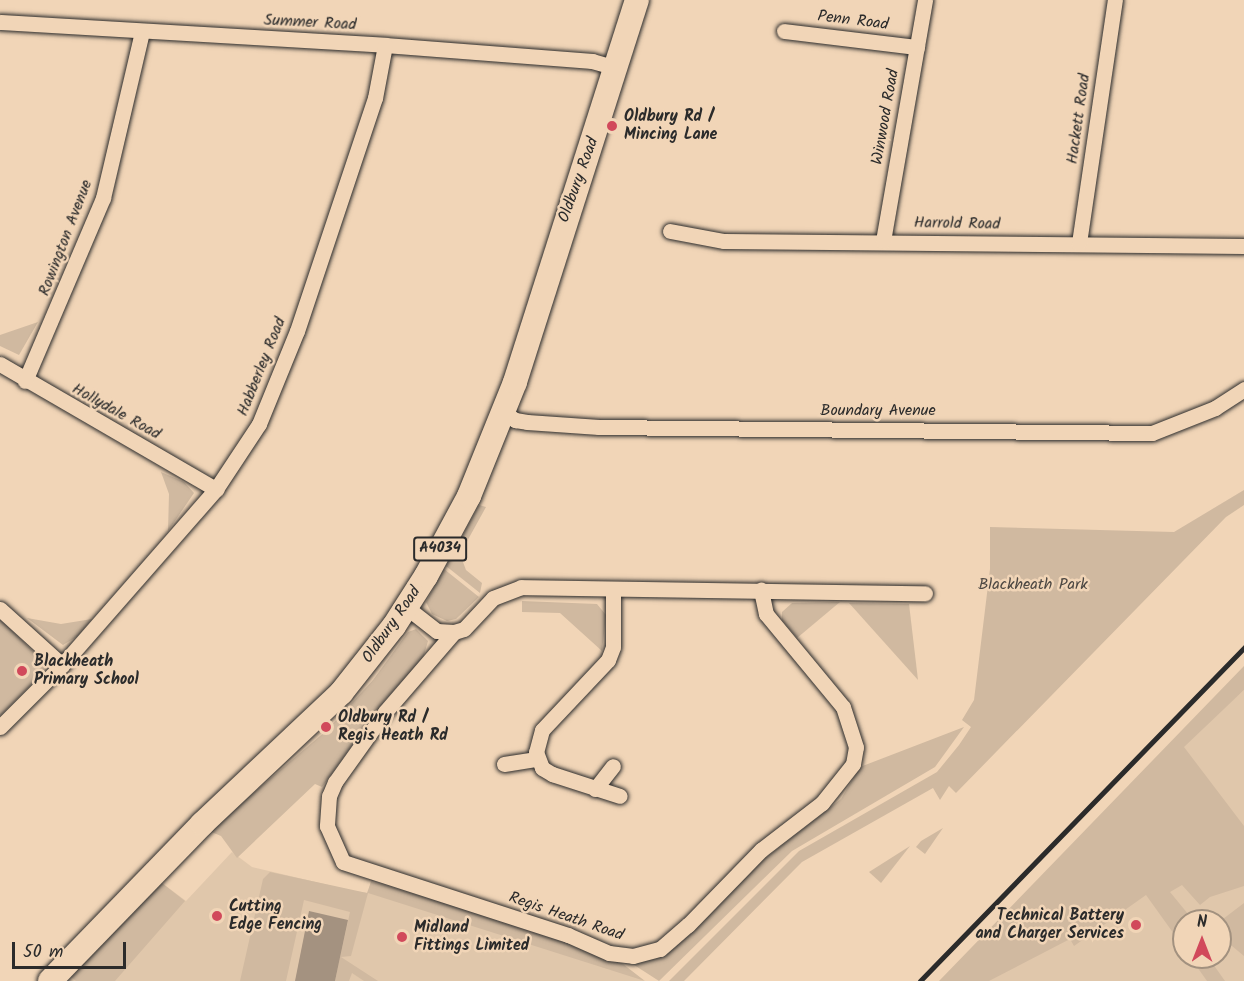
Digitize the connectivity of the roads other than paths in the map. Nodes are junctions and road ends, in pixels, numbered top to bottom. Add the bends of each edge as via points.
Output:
1 (637, 0) edge
2 (925, 0) edge
3 (1115, 0) edge
4 (0, 22) edge
5 (784, 31) dead end
6 (142, 32) junction
7 (385, 45) junction
8 (917, 47) junction
9 (616, 68) junction
10 (670, 231) dead end
11 (883, 241) junction
12 (1079, 243) junction
13 (1244, 246) edge
14 (0, 364) edge
15 (25, 381) junction
16 (1244, 389) edge
17 (504, 412) junction
18 (216, 489) junction
19 (761, 590) junction
20 (613, 591) junction
21 (925, 592) dead end
22 (406, 607) junction
23 (0, 609) edge
24 (454, 632) junction
25 (62, 665) junction
26 (0, 727) edge
27 (537, 759) junction
28 (504, 764) dead end
29 (613, 766) dead end
30 (595, 789) junction
31 (620, 796) dead end
32 (50, 981) edge

1 - 9 main road, Oldbury Road / A4034
2 - 8 street, Winwood Road
3 - 12 street, Hackett Road
4 - 6 street, Summer Road
5 - 8 street, Penn Road
6 - 7 street, Summer Road
6 - 15 street, Rowington Avenue via 103,198
7 - 9 street, Summer Road via 592,61
7 - 18 street, Habberley Road via 375,98 297,331 259,424
8 - 11 street, Winwood Road
9 - 17 main road, Oldbury Road / A4034
10 - 11 street, Harrold Road via 724,241
11 - 12 street, Harrold Road
12 - 13 street, Harrold Road
14 - 15 street, Hollydale Road
15 - 18 street, Hollydale Road
16 - 17 street, Boundary Avenue via 1215,408 1152,433 599,427 515,420
17 - 22 main road, Oldbury Road / A4034 via 469,496
18 - 25 street, Habberley Road
19 - 20 street, Regis Heath Road
19 - 21 street, Regis Heath Road
19 - 24 street, Regis Heath Road via 766,614 843,707 856,747 853,764 822,803 761,850 688,925 660,949 633,956 609,953 568,935 343,862 327,826 328,796 385,712
20 - 24 street, Regis Heath Road via 521,588 493,598 464,629
20 - 27 street via 613,647 608,660 542,730
22 - 24 street via 437,631
22 - 32 main road, Oldbury Road / A4034 via 341,693 202,824
23 - 25 street
25 - 26 street, Habberley Road
27 - 28 street
27 - 30 street via 552,774
29 - 30 street
30 - 31 street

